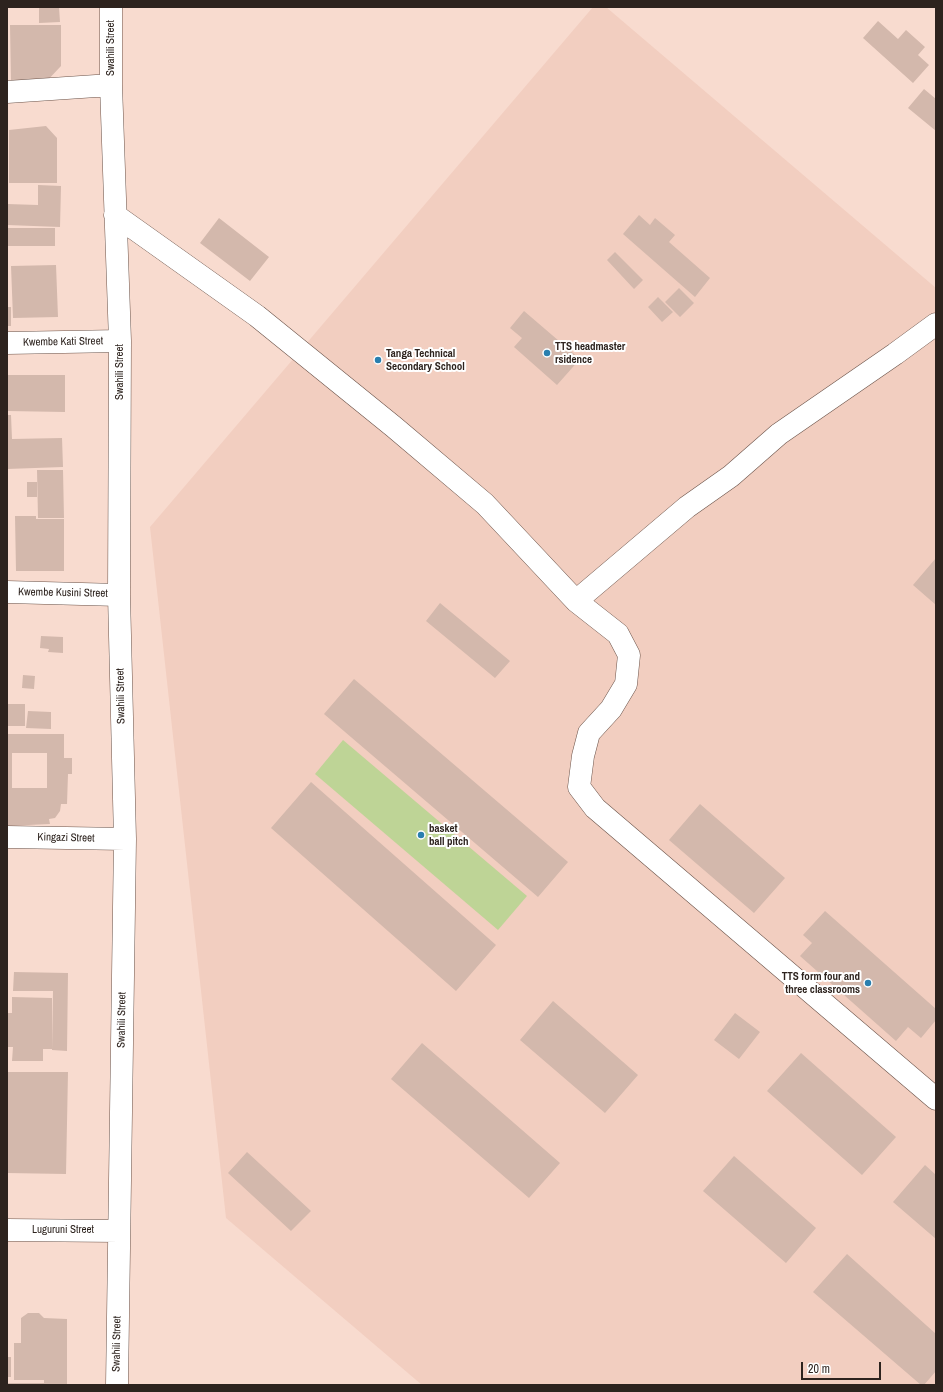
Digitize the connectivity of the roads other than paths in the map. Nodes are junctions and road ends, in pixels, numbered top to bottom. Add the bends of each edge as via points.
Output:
1 (111, 7) edge
2 (111, 85) junction
3 (7, 92) edge
4 (115, 215) junction
5 (936, 324) edge
6 (120, 341) junction
7 (7, 343) edge
8 (7, 592) edge
9 (119, 595) junction
10 (576, 601) junction
11 (7, 837) edge
12 (125, 839) junction
13 (936, 1099) edge
14 (7, 1230) edge
15 (119, 1231) junction
16 (117, 1385) edge

1 - 2 street, Swahili Street
2 - 3 street
2 - 4 street, Swahili Street
4 - 6 street, Swahili Street
4 - 10 street via 257,316 394,427 485,504
5 - 10 street via 779,434 731,476 687,507
6 - 7 street, Kwembe Kati Street
6 - 9 street, Swahili Street
8 - 9 street, Kwembe Kusini Street
9 - 12 street, Swahili Street
10 - 13 street via 618,634 629,654 626,684 611,710 590,733 583,756 580,787 595,808
11 - 12 street, Kingazi Street
12 - 15 street, Swahili Street
14 - 15 street, Luguruni Street
15 - 16 street, Swahili Street

